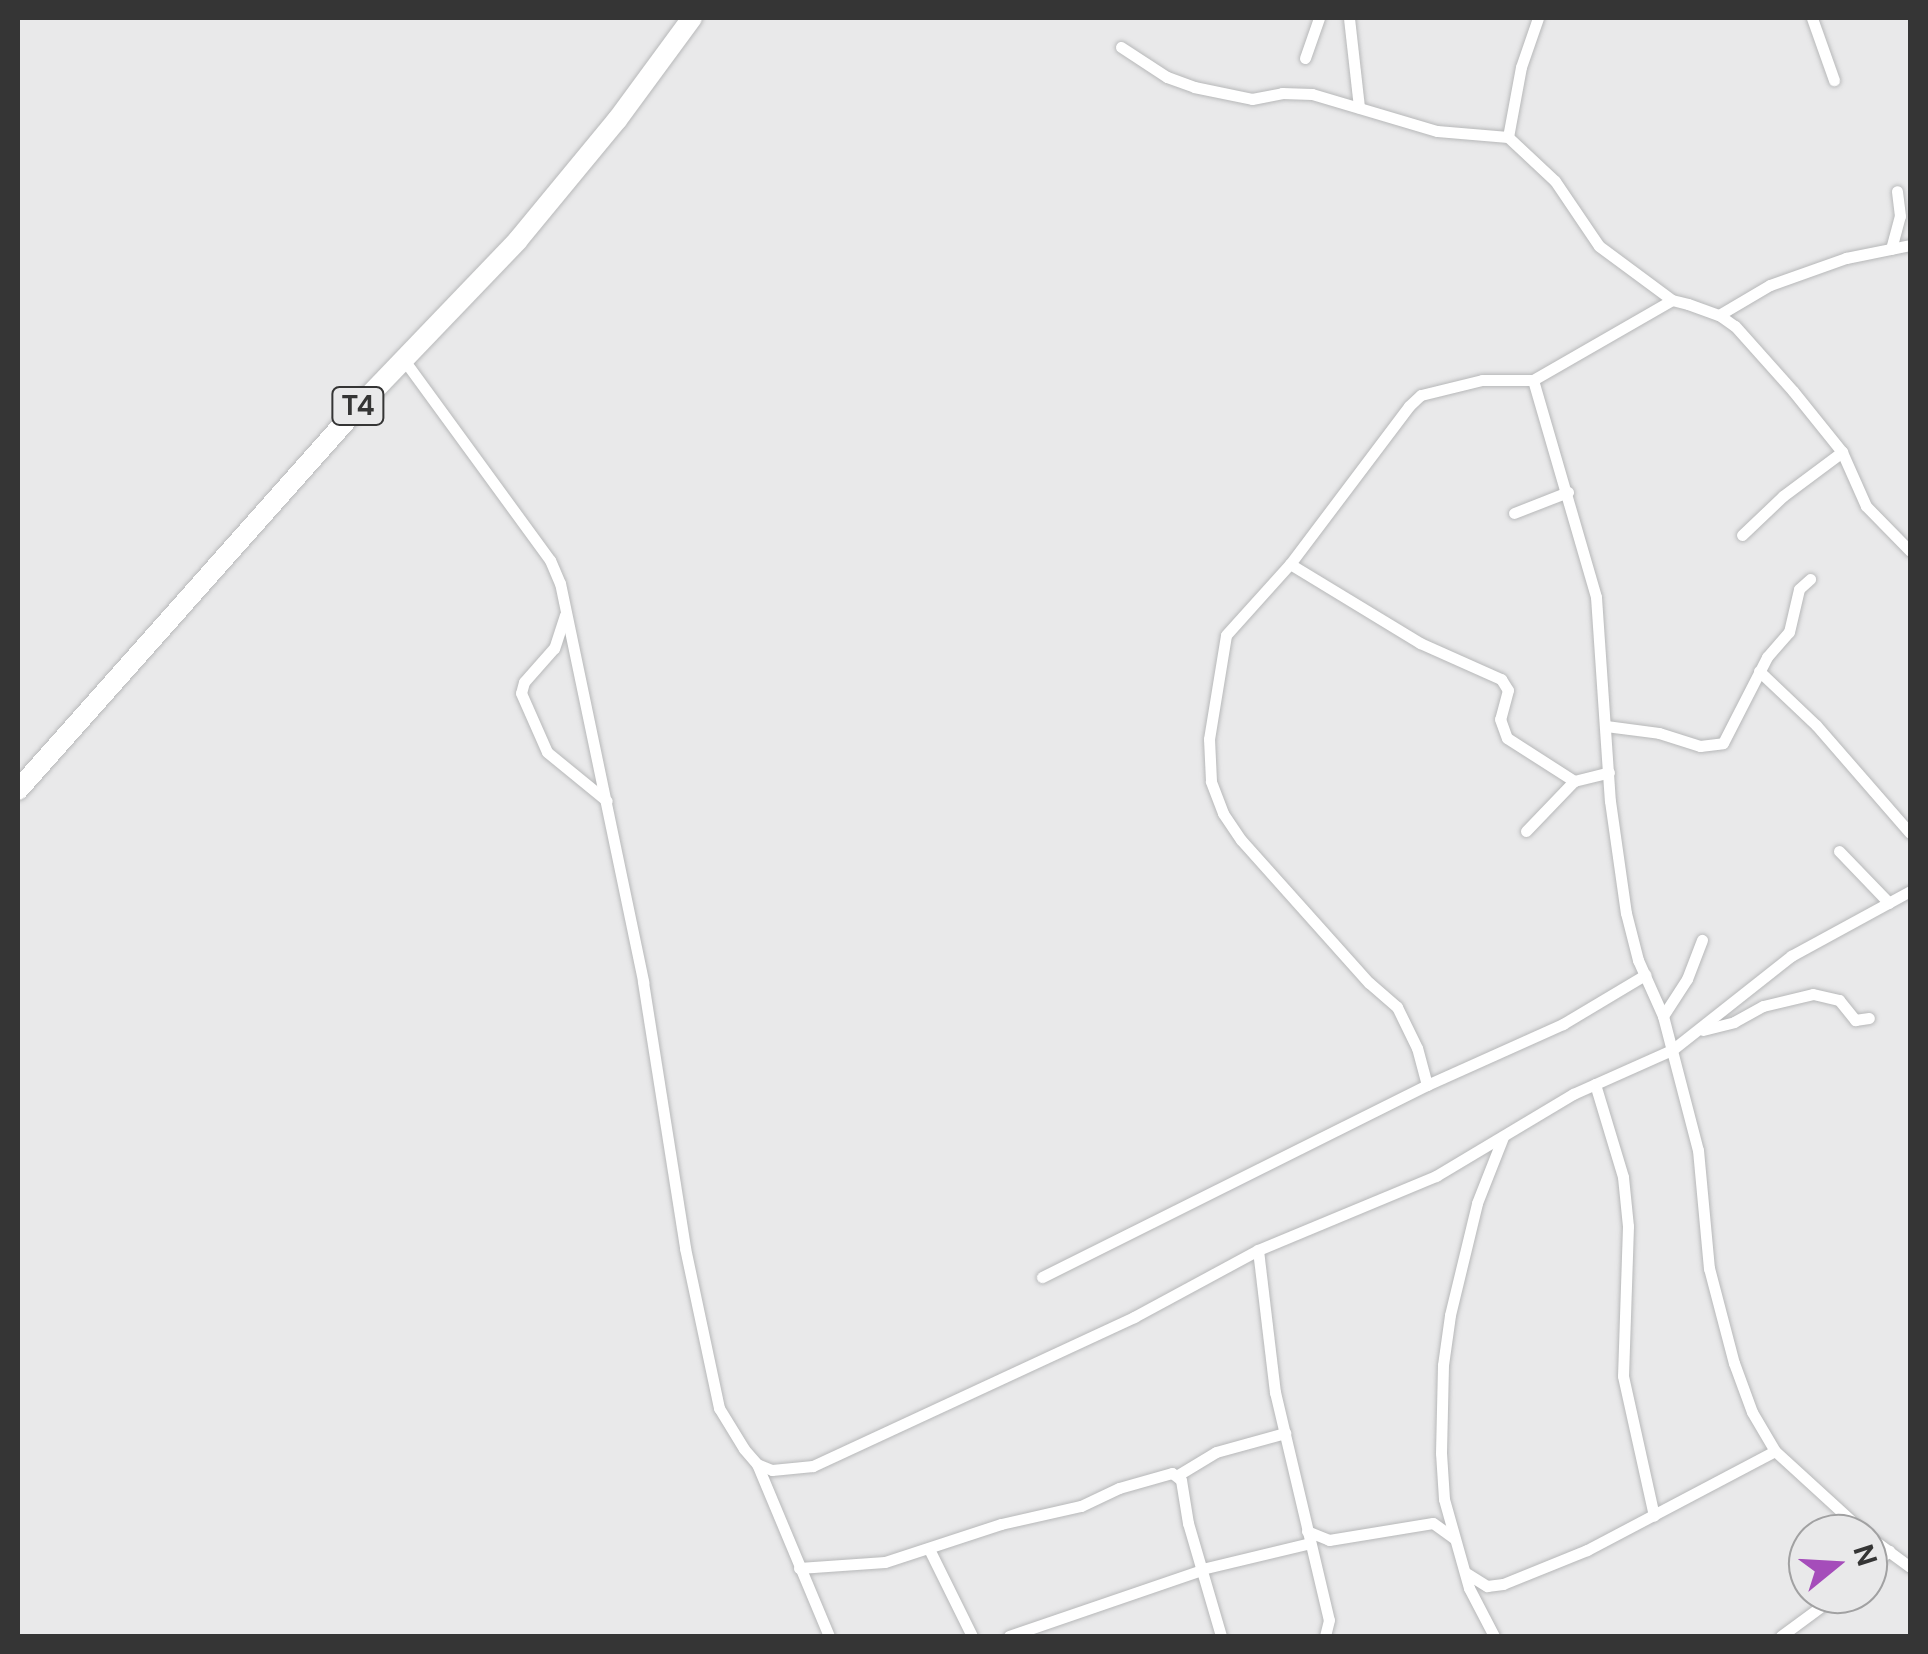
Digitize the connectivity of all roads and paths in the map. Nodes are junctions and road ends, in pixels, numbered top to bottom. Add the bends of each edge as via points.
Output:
1 (692, 18) edge
2 (1319, 18) edge
3 (1349, 18) edge
4 (1538, 18) edge
5 (1812, 18) edge
6 (1120, 47) dead end
7 (1305, 58) dead end
8 (1834, 80) dead end
9 (1359, 106) junction
10 (1508, 137) junction
11 (1898, 190) dead end
12 (1910, 245) edge
13 (1891, 249) junction
14 (1672, 300) junction
15 (1720, 315) junction
16 (404, 360) junction
17 (1533, 380) junction
18 (1842, 452) junction
19 (1568, 492) junction
20 (1514, 513) dead end
21 (1742, 536) dead end
22 (1910, 551) edge
23 (1290, 564) junction
24 (1810, 580) dead end
25 (566, 611) junction
26 (1759, 671) junction
27 (1750, 687) junction
28 (1775, 687) junction
29 (1606, 726) junction
30 (1608, 772) junction
31 (1574, 781) junction
32 (18, 790) edge
33 (607, 801) junction
34 (1526, 831) dead end
35 (1910, 833) edge
36 (1839, 850) dead end
37 (1910, 891) edge
38 (1889, 903) junction
39 (1702, 940) dead end
40 (1645, 974) junction
41 (1663, 1016) junction
42 (1868, 1018) dead end
43 (1699, 1031) junction
44 (1672, 1050) junction
45 (1595, 1084) junction
46 (1427, 1085) junction
47 (1503, 1138) junction
48 (1258, 1250) junction
49 (1042, 1277) dead end
50 (1285, 1432) junction
51 (1775, 1451) junction
52 (757, 1464) junction
53 (1178, 1475) junction
54 (1444, 1498) junction
55 (1844, 1514) edge
56 (1654, 1516) junction
57 (1433, 1523) junction
58 (1309, 1537) junction
59 (1329, 1540) junction
60 (1457, 1541) junction
61 (929, 1549) junction
62 (1888, 1551) edge
63 (1315, 1564) junction
64 (1910, 1566) edge
65 (799, 1568) junction
66 (1202, 1570) junction
67 (1466, 1573) junction
68 (1810, 1614) edge
69 (828, 1636) edge
70 (972, 1636) edge
71 (1009, 1636) edge
72 (1221, 1636) edge
73 (1325, 1636) edge
74 (1494, 1636) edge
75 (1780, 1636) edge

1 - 16 highway, T4 via 518,240
2 - 7 street
3 - 9 street
4 - 10 street
5 - 8 street
6 - 9 street via 1194,88 1252,99 1312,94
9 - 10 street via 1436,131
10 - 14 street via 1555,181 1598,246
11 - 13 street via 1900,216
12 - 13 street
13 - 15 street via 1770,285
14 - 15 street
14 - 17 street
15 - 18 street
16 - 25 street via 550,560
16 - 32 highway, T4
17 - 19 street
17 - 23 street via 1482,380 1421,396 1339,493
18 - 21 street
18 - 22 street via 1866,506
19 - 20 street
19 - 29 street via 1596,597
23 - 31 street via 1420,642 1501,679 1508,690 1500,719 1508,738
23 - 46 street via 1226,635 1209,739 1211,780 1240,840 1397,1007
24 - 26 street via 1799,588 1789,632
25 - 33 street
25 - 33 street via 554,648 520,694 547,752
26 - 27 street
26 - 28 street
27 - 28 street
27 - 29 street via 1730,735 1713,747
28 - 35 street
29 - 30 street
30 - 31 street
30 - 40 street via 1624,899
31 - 34 street
33 - 52 street via 718,1408
36 - 38 street
37 - 38 street
38 - 43 street via 1791,956
39 - 41 street
40 - 41 street
40 - 46 street via 1564,1024
41 - 44 street
42 - 43 street via 1855,1020 1839,1000 1813,994
43 - 44 street
44 - 45 street
44 - 51 street via 1698,1150 1709,1268 1752,1412
45 - 47 street
45 - 56 street via 1624,1177 1622,1376
46 - 49 street
47 - 48 street via 1408,1190
47 - 54 street via 1477,1203 1450,1314 1443,1365
48 - 50 street
48 - 52 street via 1134,1317 813,1466 772,1470
50 - 53 street via 1216,1452
50 - 58 street
51 - 55 street
51 - 56 street
52 - 65 street
53 - 61 street via 1165,1473 1080,1506
53 - 66 street
54 - 57 street
54 - 60 street
56 - 67 street via 1503,1584 1488,1586
57 - 59 street
57 - 60 street
58 - 59 street
58 - 63 street
58 - 66 street
59 - 63 street
60 - 67 street
61 - 65 street via 857,1566
61 - 70 street
62 - 64 street
63 - 73 street via 1330,1620
65 - 69 street
66 - 71 street
66 - 72 street
67 - 74 street
68 - 75 street

